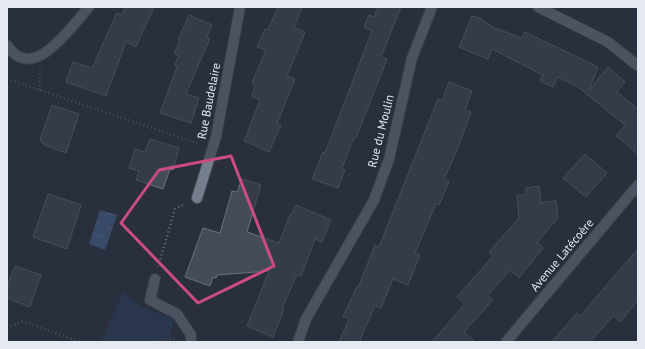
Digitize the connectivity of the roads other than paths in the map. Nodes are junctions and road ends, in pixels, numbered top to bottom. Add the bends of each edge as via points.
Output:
1 (89, 7) edge
2 (240, 7) edge
3 (432, 7) edge
4 (538, 7) edge
5 (7, 45) edge
6 (638, 66) edge
7 (638, 186) edge
8 (197, 198) road end
9 (154, 278) road end
10 (191, 338) edge
11 (298, 342) edge
12 (506, 342) edge

1 - 5 street via 40,57 29,60 19,57
2 - 8 street, Rue Baudelaire via 213,149
3 - 11 street, Rue du Moulin via 412,58 390,159 374,200 306,319
4 - 6 street via 608,42
7 - 12 street, Avenue Latécoère
9 - 10 street via 150,300 177,314

